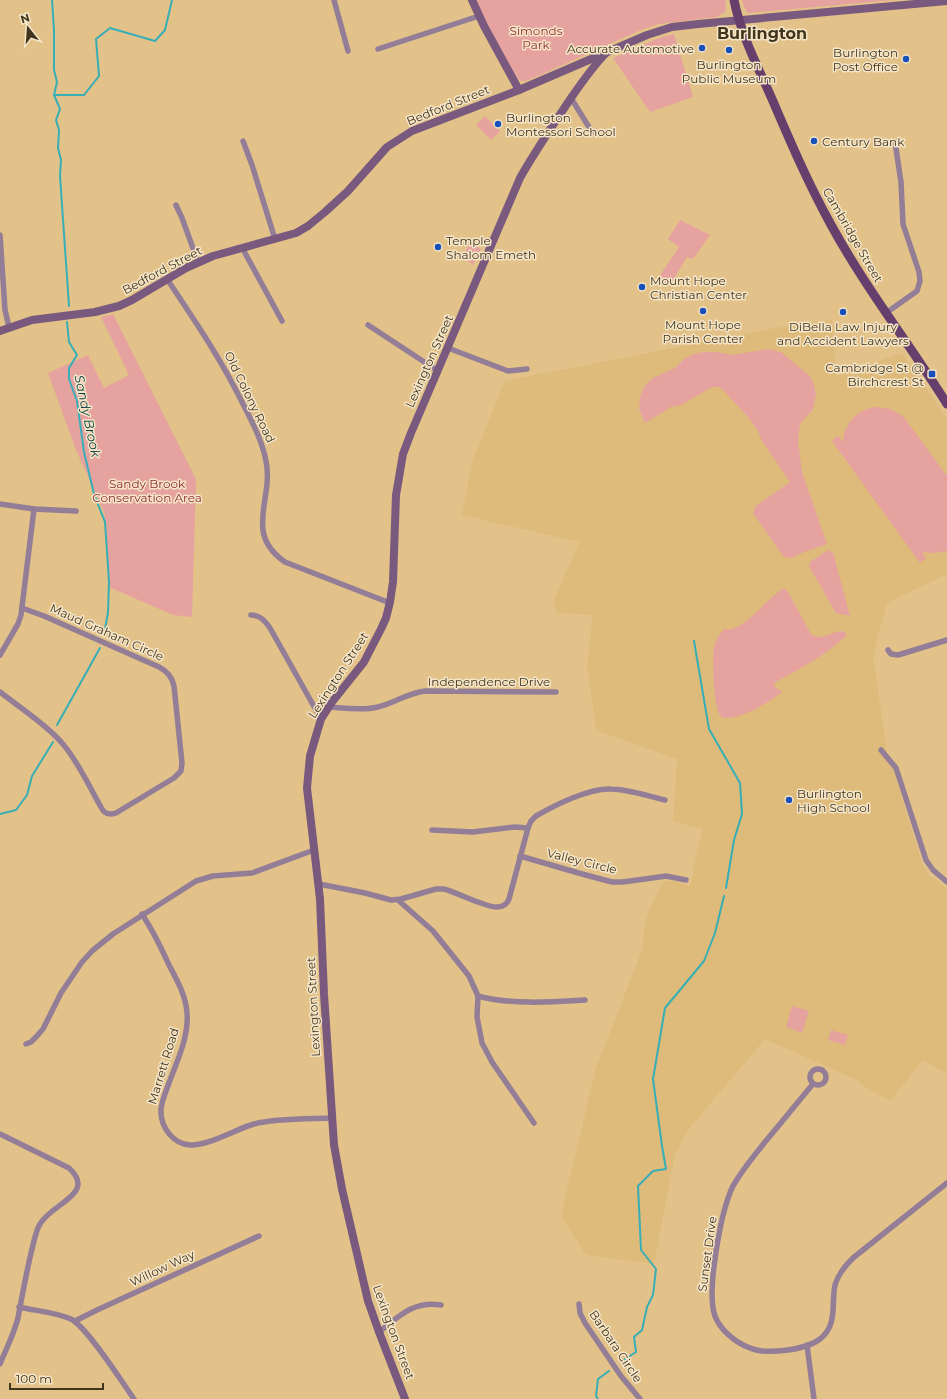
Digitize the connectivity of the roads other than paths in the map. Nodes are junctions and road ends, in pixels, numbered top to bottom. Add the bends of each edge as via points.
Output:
1 (334, 0) edge
2 (472, 0) edge
3 (734, 0) edge
4 (947, 1) edge
5 (479, 16) junction
6 (739, 20) junction
7 (378, 49) dead end
8 (348, 51) dead end
9 (607, 52) junction
10 (577, 66) junction
11 (520, 90) junction
12 (574, 95) junction
13 (592, 132) dead end
14 (243, 142) dead end
15 (895, 142) dead end
16 (176, 206) dead end
17 (0, 235) edge
18 (275, 239) junction
19 (243, 247) junction
20 (198, 262) junction
21 (167, 279) junction
22 (886, 313) junction
23 (282, 321) dead end
24 (368, 325) dead end
25 (9, 327) junction
26 (0, 331) edge
27 (448, 348) junction
28 (527, 369) dead end
29 (438, 371) junction
30 (947, 404) edge
31 (0, 504) edge
32 (34, 509) junction
33 (76, 511) dead end
34 (390, 603) junction
35 (22, 608) junction
36 (251, 615) dead end
37 (947, 640) edge
38 (888, 650) dead end
39 (0, 655) edge
40 (0, 692) edge
41 (556, 692) dead end
42 (328, 708) junction
43 (321, 719) junction
44 (881, 750) dead end
45 (665, 800) dead end
46 (528, 828) junction
47 (432, 830) dead end
48 (314, 850) junction
49 (520, 856) junction
50 (686, 880) dead end
51 (947, 882) edge
52 (319, 884) junction
53 (398, 900) junction
54 (142, 914) junction
55 (478, 996) junction
56 (585, 1000) dead end
57 (26, 1044) dead end
58 (813, 1084) dead end
59 (332, 1118) junction
60 (534, 1123) dead end
61 (0, 1134) edge
62 (947, 1183) edge
63 (259, 1236) dead end
64 (579, 1304) dead end
65 (441, 1305) dead end
66 (19, 1307) junction
67 (75, 1321) junction
68 (379, 1332) junction
69 (807, 1346) junction
70 (0, 1364) edge
71 (134, 1399) edge
72 (405, 1399) edge
73 (640, 1399) edge
74 (814, 1399) edge

1 - 8 street
2 - 5 street
3 - 6 main road, Cambridge Street
4 - 6 street, Bedford Street
5 - 7 street
5 - 11 street
6 - 9 street, Bedford Street via 672,27
6 - 22 main road, Cambridge Street via 787,134 821,206
9 - 10 street, Bedford Street
9 - 12 street, Lexington Street
10 - 11 street, Bedford Street
10 - 12 street, Lexington Street via 580,77
11 - 18 street, Bedford Street via 400,138 387,148 348,191 308,226 296,233
12 - 13 street
12 - 27 street, Lexington Street via 520,178
14 - 18 street
15 - 22 street via 901,182 903,224 920,281 917,291
16 - 20 street
17 - 25 street via 5,310
18 - 19 street, Bedford Street
19 - 20 street, Bedford Street
19 - 23 street
20 - 21 street, Bedford Street
21 - 25 street, Bedford Street via 119,306 95,312 42,318
21 - 34 street, Old Colony Road via 212,346 257,432 267,467 262,521 266,544 276,556 290,564
22 - 30 main road, Cambridge Street
24 - 29 street
25 - 26 street, Bedford Street
27 - 28 street via 508,371
27 - 29 street, Lexington Street
29 - 34 street, Lexington Street via 406,444 400,470 396,495 394,570
31 - 32 street
32 - 33 street
32 - 35 street
34 - 42 street, Lexington Street via 382,629 369,654
35 - 39 street via 18,624
35 - 40 street, Maud Graham Circle via 168,673 174,686 182,762 180,771 174,778 116,813 106,813 62,742
36 - 43 street via 266,622
37 - 38 street via 898,655 890,654
41 - 42 street, Independence Drive via 425,691 374,708
42 - 43 street, Lexington Street
43 - 48 street, Lexington Street via 307,780
44 - 51 street via 896,768 926,860
45 - 46 street via 616,789 596,790 540,814 533,819
46 - 47 street via 473,832
46 - 49 street
48 - 52 street, Lexington Street
48 - 54 street via 252,873 213,876 200,880
49 - 50 street, Valley Circle via 612,882 666,876
49 - 53 street via 509,899 500,907 444,888
52 - 53 street
52 - 59 street, Lexington Street
53 - 55 street via 433,931 461,965 474,984
54 - 57 street via 103,942 82,962 61,993 43,1029
54 - 59 street, Marrett Road via 156,935 180,987 187,1013 184,1042 161,1109 161,1118 170,1135 179,1142 192,1145 255,1124
55 - 56 street via 511,1001
55 - 60 street via 477,1017 482,1043
58 - 69 street, Sunset Drive via 746,1166 734,1186 723,1214 712,1290 713,1310 717,1321 727,1333 746,1347 770,1351
59 - 68 street, Lexington Street via 342,1189 366,1295
61 - 66 street via 69,1168 79,1182 70,1197 53,1209 39,1225
62 - 69 street, Sunset Drive via 845,1266 835,1285 830,1326 822,1337
63 - 67 street, Willow Way
64 - 73 street, Barbara Circle via 585,1323
65 - 68 street via 430,1303 418,1306 405,1312
66 - 67 street
66 - 70 street via 17,1320
67 - 71 street
68 - 72 street, Lexington Street
69 - 74 street

